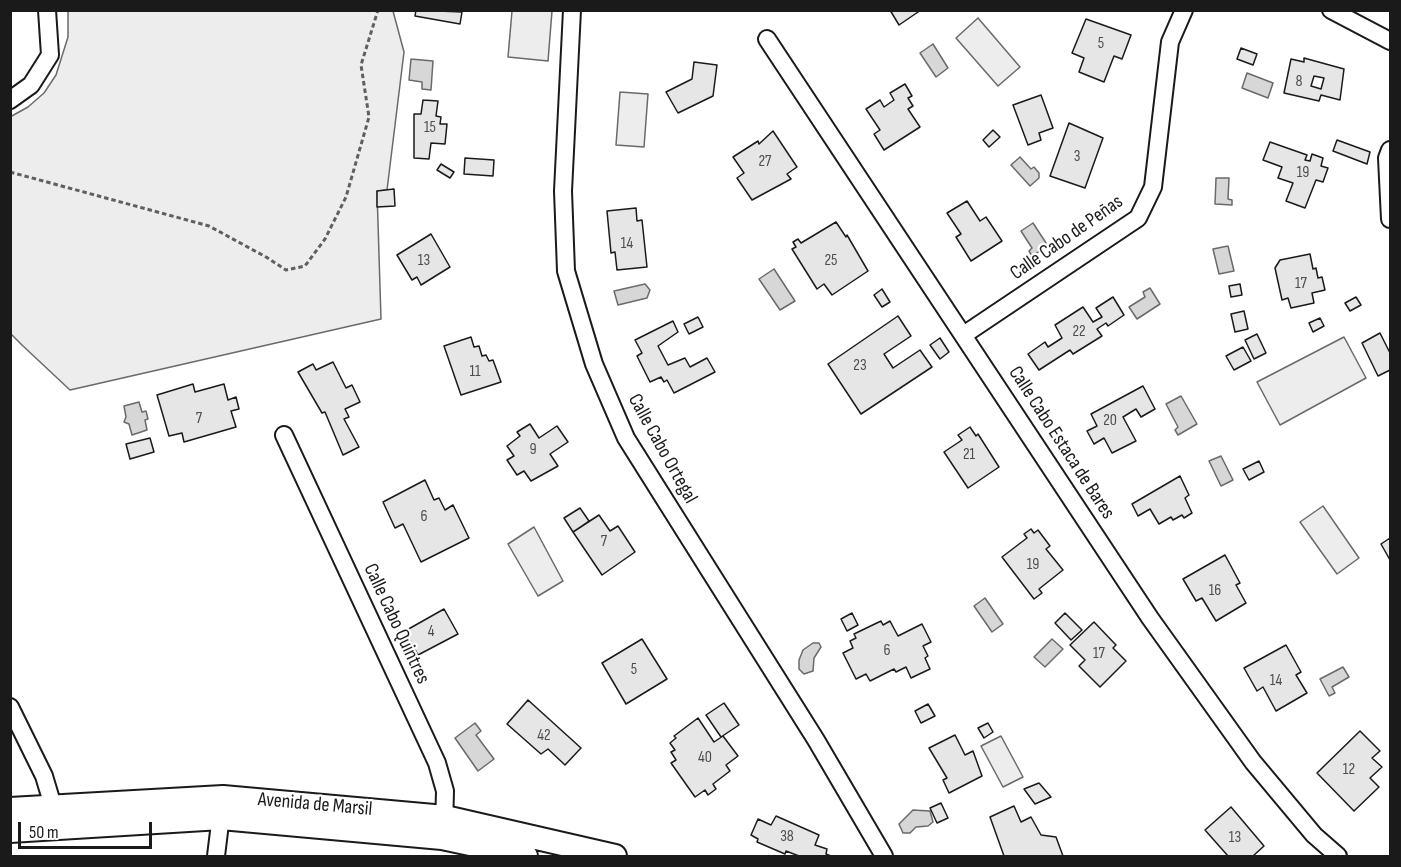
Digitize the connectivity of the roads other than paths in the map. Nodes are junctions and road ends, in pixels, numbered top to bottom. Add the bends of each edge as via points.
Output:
1 (47, 10) edge
2 (572, 10) edge
3 (1184, 10) edge
4 (1331, 10) edge
5 (767, 39) dead end
6 (1390, 41) edge
7 (10, 100) edge
8 (1390, 150) edge
9 (1390, 219) edge
10 (965, 334) junction
11 (284, 435) dead end
12 (10, 707) edge
13 (222, 808) junction
14 (10, 809) edge
15 (56, 815) junction
16 (444, 827) junction
17 (10, 831) edge
18 (216, 856) edge
19 (526, 856) edge
20 (615, 856) edge
21 (884, 856) edge
22 (1338, 856) edge

1 - 7 street via 50,55 31,85
2 - 21 street, Calle Cabo Ortegal via 562,191 566,271 594,364 626,438 816,740
3 - 10 street, Calle Cabo de Peñas via 1170,42 1153,187 1138,218
4 - 6 street
5 - 10 street, Calle Cabo Estaca de Bares
8 - 9 street
10 - 22 street, Calle Cabo Estaca de Bares via 1150,618 1232,733 1314,836
11 - 16 street, Calle Cabo Quintres via 437,763 445,791
12 - 15 street via 44,776
13 - 15 street, Avenida de Marsil
13 - 16 street, Avenida de Marsil
13 - 18 street
14 - 15 street, Avenida de Marsil
15 - 17 street, Avenida de Marsil
16 - 19 street, Avenida de Marsil
16 - 20 street, Avenida de Marsil

